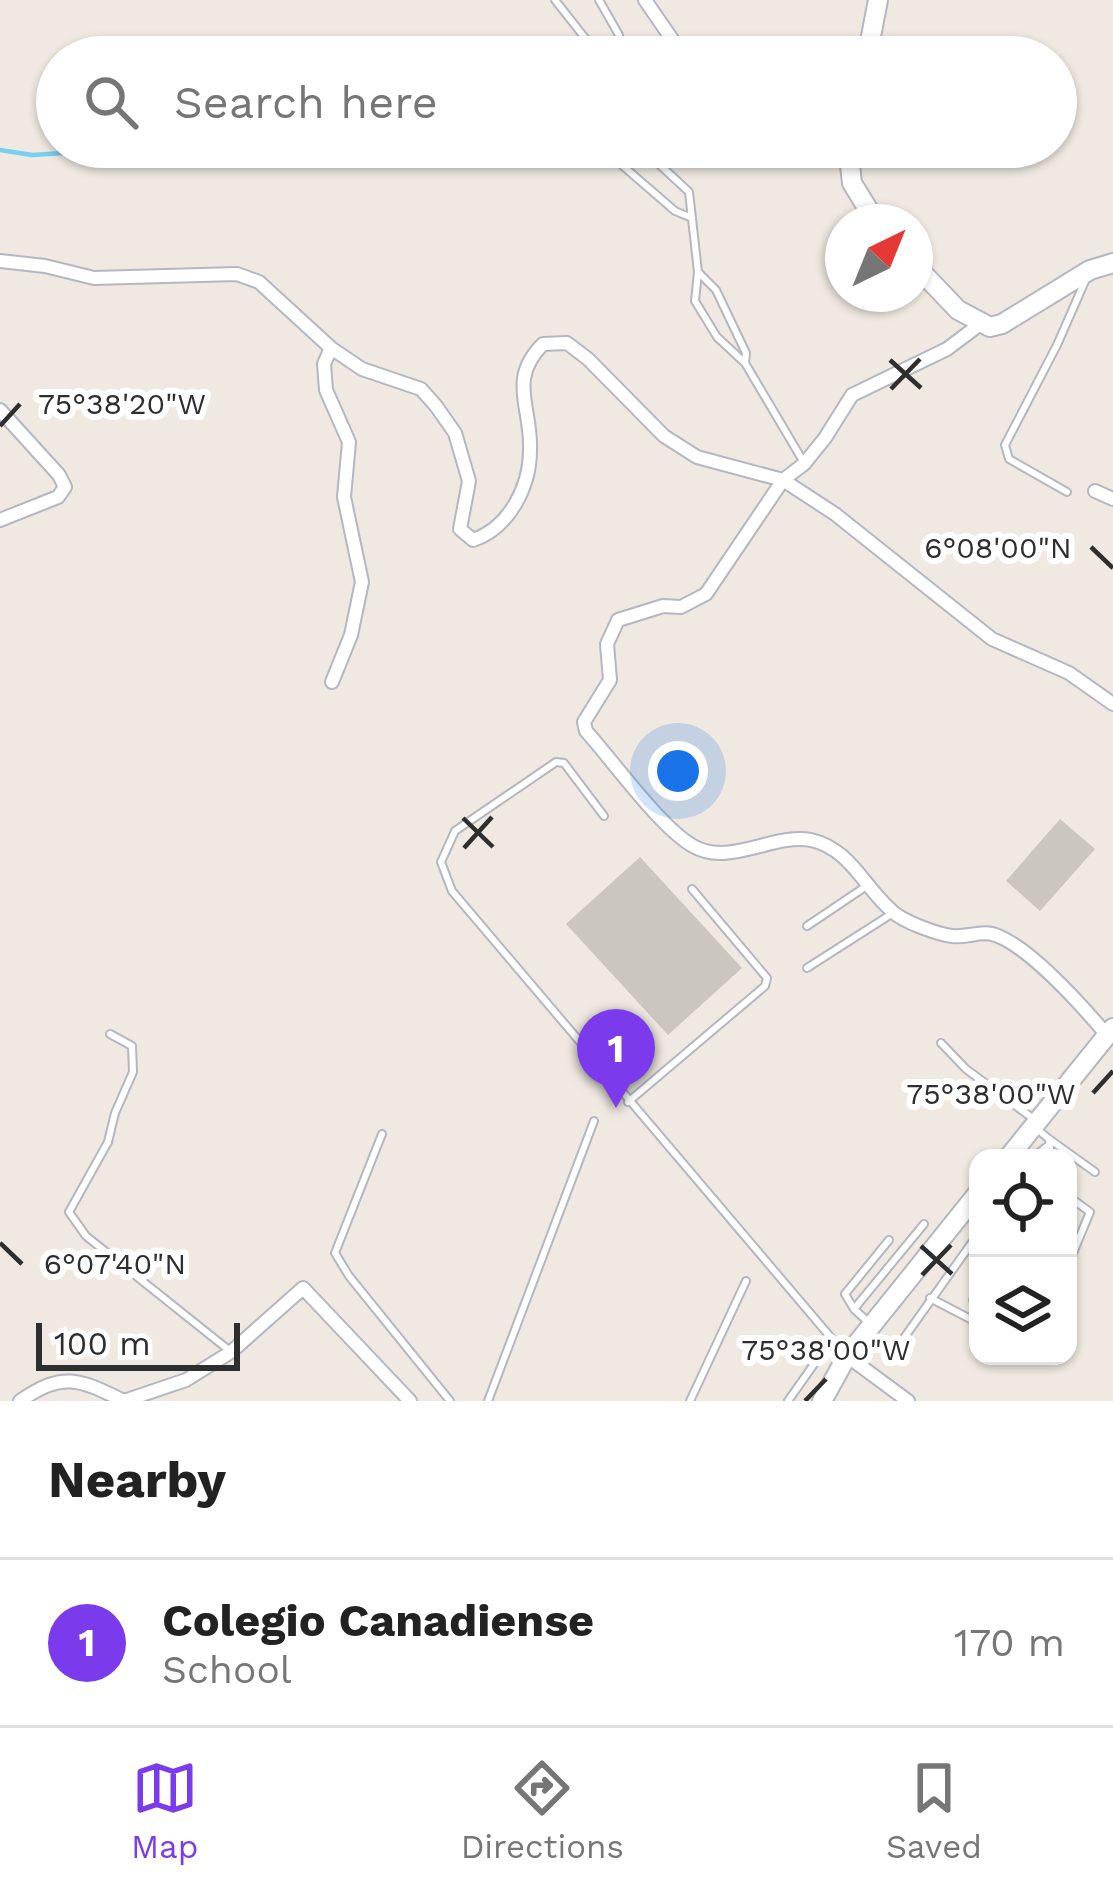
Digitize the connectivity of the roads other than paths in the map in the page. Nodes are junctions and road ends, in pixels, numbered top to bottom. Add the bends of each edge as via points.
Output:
1 (555, 0) edge
2 (599, 0) edge
3 (645, 0) edge
4 (878, 0) edge
5 (583, 36) edge
6 (618, 36) edge
7 (670, 36) edge
8 (870, 36) edge
9 (625, 168) edge
10 (663, 168) edge
11 (846, 168) edge
12 (850, 168) edge
13 (852, 183) junction
14 (865, 204) edge
15 (692, 218) junction
16 (0, 261) edge
17 (1106, 264) edge
18 (698, 272) junction
19 (933, 284) edge
20 (979, 325) junction
21 (331, 348) junction
22 (745, 363) junction
23 (0, 410) edge
24 (805, 464) junction
25 (783, 480) junction
26 (1095, 491) dead end
27 (1067, 492) dead end
28 (1113, 499) edge
29 (0, 520) edge
30 (332, 682) dead end
31 (1113, 704) edge
32 (604, 817) dead end
33 (868, 885) junction
34 (692, 889) dead end
35 (893, 913) junction
36 (807, 926) dead end
37 (807, 968) dead end
38 (1110, 1032) edge
39 (110, 1034) dead end
40 (941, 1043) dead end
41 (628, 1102) junction
42 (594, 1121) dead end
43 (1043, 1133) junction
44 (382, 1135) dead end
45 (1021, 1149) edge
46 (1036, 1149) edge
47 (1048, 1149) edge
48 (1095, 1172) dead end
49 (1077, 1203) edge
50 (969, 1204) edge
51 (924, 1224) dead end
52 (889, 1240) dead end
53 (1077, 1243) edge
54 (969, 1246) edge
55 (746, 1281) dead end
56 (930, 1298) junction
57 (854, 1309) junction
58 (969, 1318) edge
59 (871, 1325) junction
60 (832, 1339) junction
61 (231, 1352) junction
62 (894, 1352) dead end
63 (847, 1356) junction
64 (20, 1401) edge
65 (124, 1401) edge
66 (410, 1401) edge
67 (450, 1401) edge
68 (488, 1401) edge
69 (690, 1401) edge
70 (788, 1401) edge
71 (822, 1401) edge
72 (908, 1401) edge

1 - 5 lane
2 - 6 lane
3 - 7 street
4 - 8 main road
9 - 15 lane
10 - 15 lane via 689,192
11 - 13 street
12 - 13 main road
13 - 14 main road
15 - 18 lane
16 - 21 street via 94,278 237,274 260,282
17 - 20 main road via 1002,324
17 - 27 lane via 1005,445 1010,459
18 - 22 lane via 716,290
18 - 22 lane via 701,315
19 - 20 main road
20 - 24 street via 852,395
21 - 25 street via 362,370 422,389 436,406 455,433 469,481 460,529 473,540 487,536 521,495 530,451 522,385 527,360 543,344 567,343 697,457
21 - 30 street via 326,390 349,442 344,496 362,582
22 - 24 lane
23 - 29 street via 65,487
24 - 25 street
25 - 31 street via 992,639 1069,673
25 - 33 street via 706,594 681,608 618,620 607,644 610,680 584,722 694,847 717,854 810,840 833,848
26 - 28 street
32 - 41 lane via 556,762 455,831 441,862 452,891
33 - 35 street
33 - 36 lane
34 - 41 lane via 767,977 765,986
35 - 37 lane
35 - 38 street via 952,936 1001,936
38 - 43 main road
39 - 61 lane via 132,1046 133,1072 108,1142 69,1212 86,1235
40 - 43 lane
41 - 60 lane
42 - 68 lane
43 - 45 main road
43 - 46 lane
43 - 47 lane
43 - 48 lane
44 - 67 lane via 335,1253
49 - 53 lane via 1090,1212
50 - 59 main road
51 - 57 lane
52 - 57 lane via 845,1294
54 - 56 lane
55 - 69 lane
56 - 58 lane
56 - 62 lane
57 - 59 lane
59 - 63 main road
60 - 63 lane
60 - 70 lane
61 - 65 street via 186,1380
61 - 66 street via 303,1288
63 - 71 main road
63 - 72 street
64 - 65 street via 71,1378

